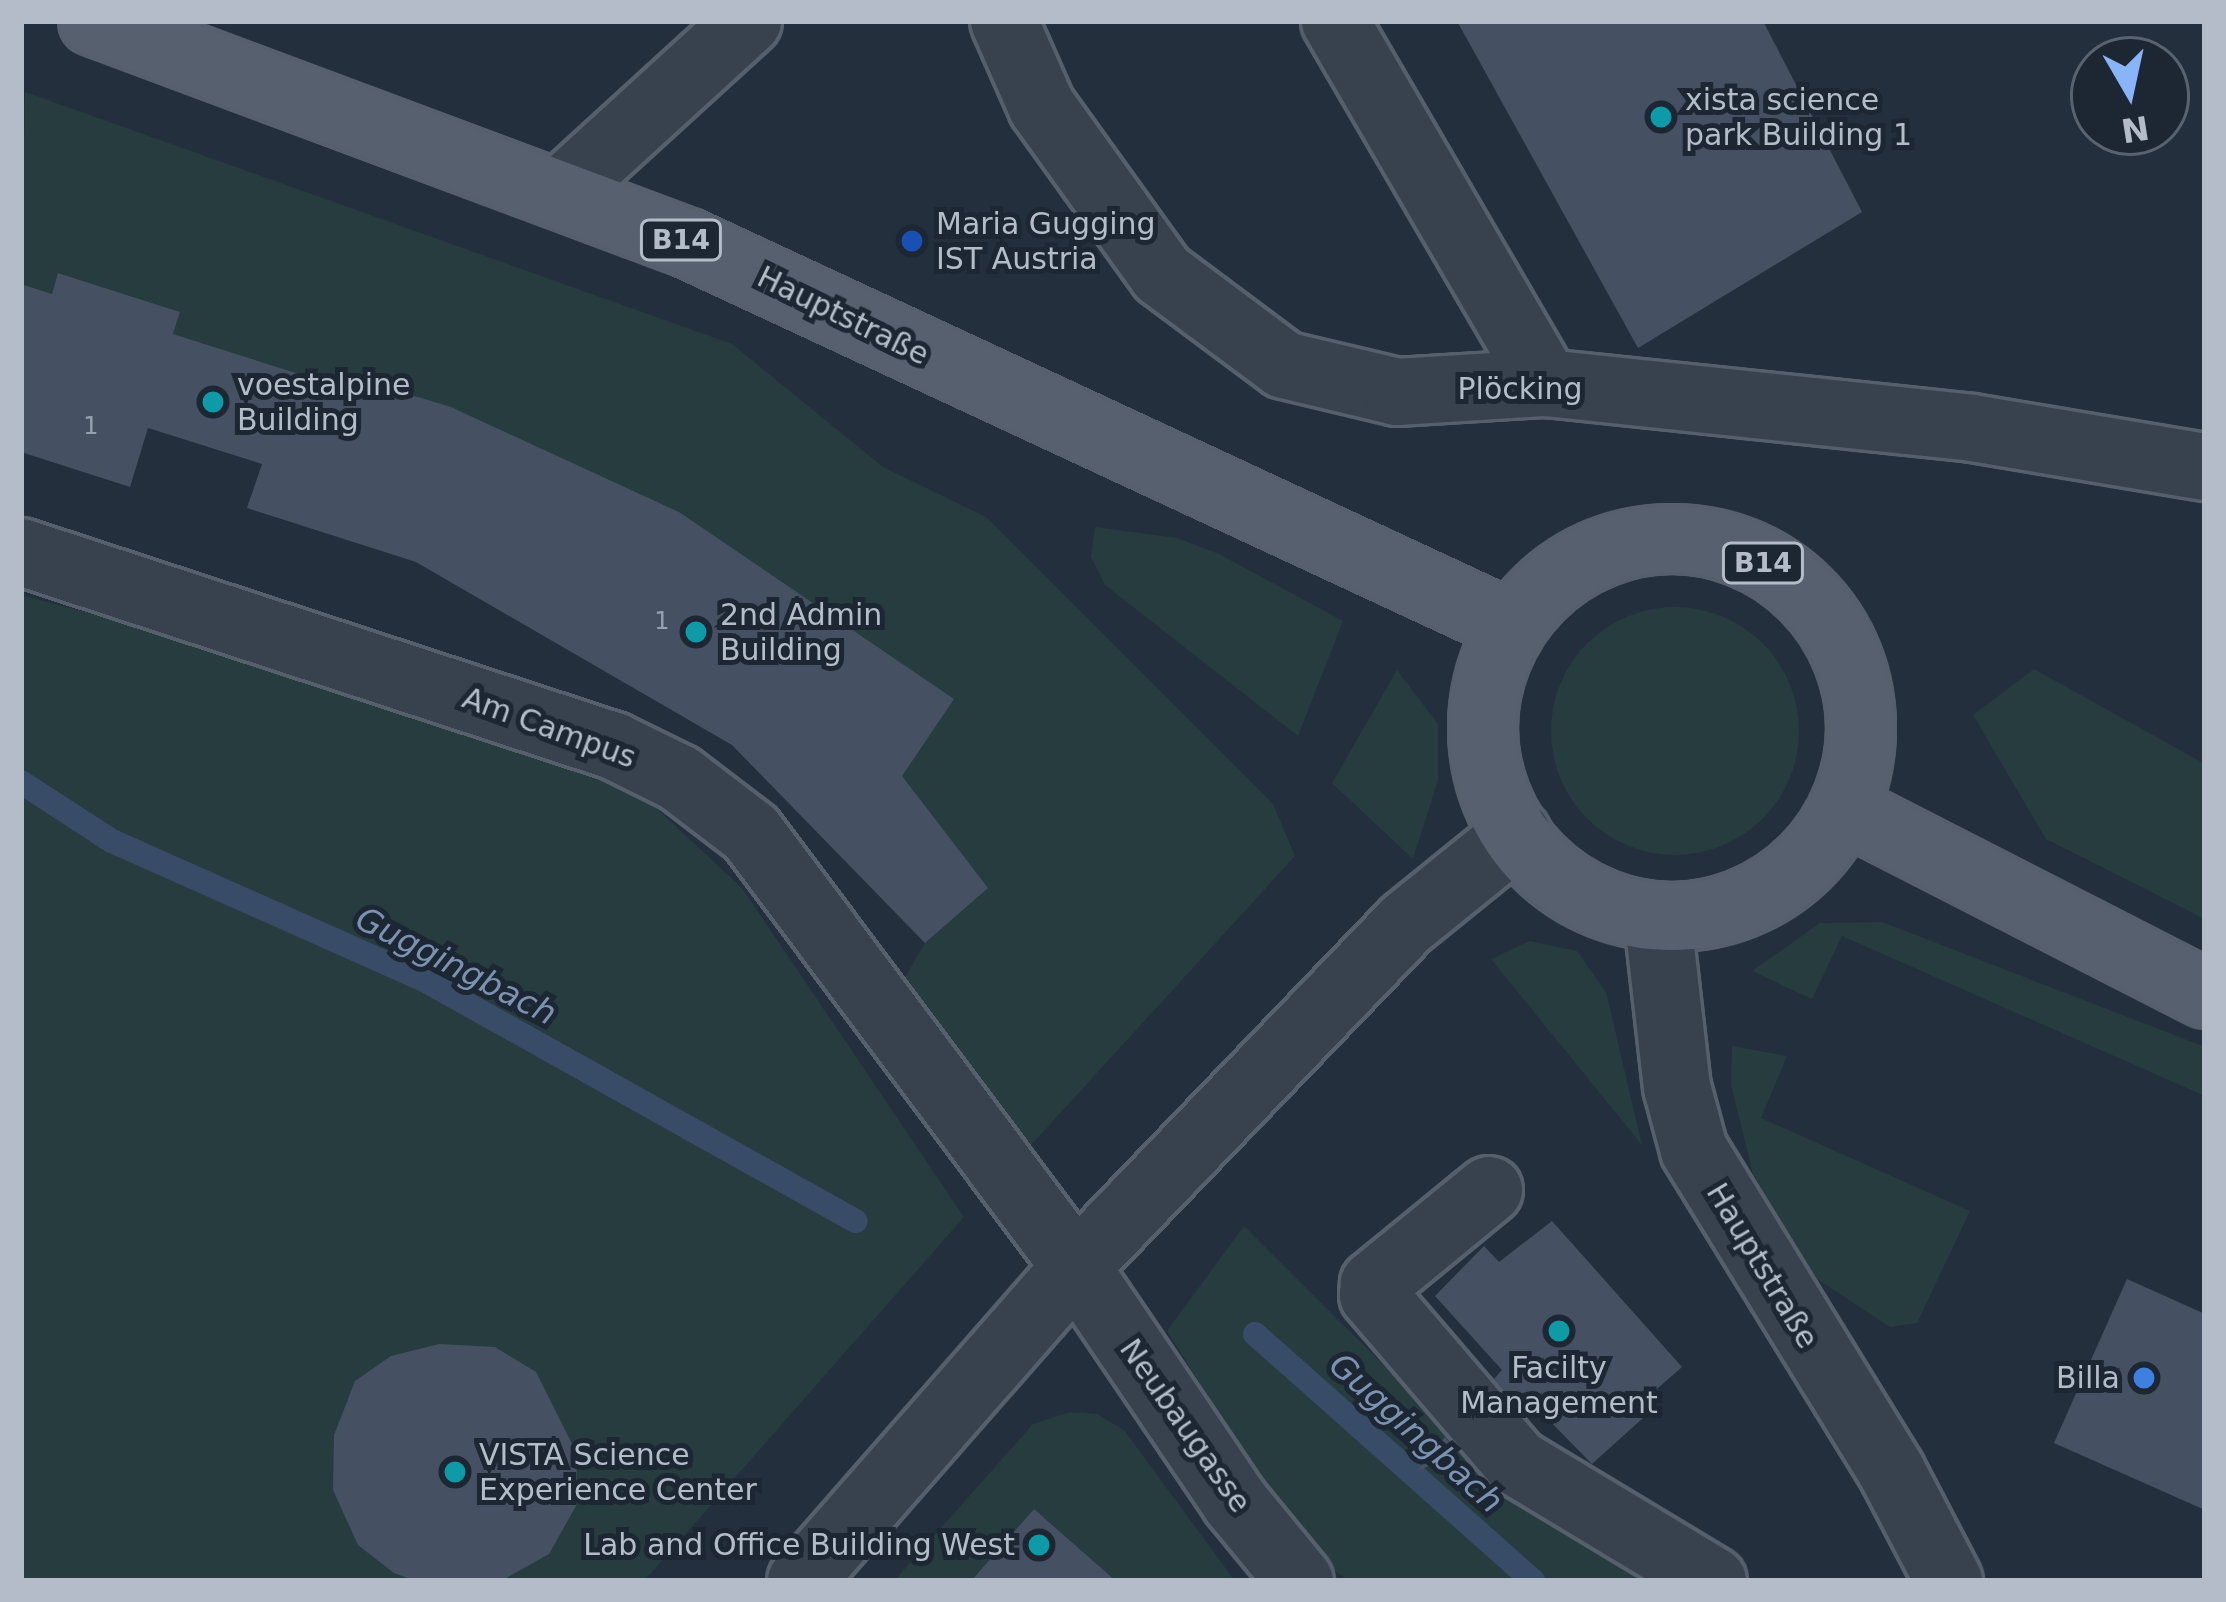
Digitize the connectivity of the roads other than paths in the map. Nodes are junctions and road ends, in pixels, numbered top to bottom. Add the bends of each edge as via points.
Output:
1 (93, 21) edge
2 (748, 21) edge
3 (1004, 21) edge
4 (1335, 21) edge
5 (562, 191) junction
6 (1546, 383) junction
7 (2205, 467) edge
8 (21, 552) edge
9 (1510, 625) junction
10 (1848, 811) junction
11 (1517, 835) junction
12 (1658, 921) junction
13 (2205, 994) edge
14 (1489, 1190) dead end
15 (1076, 1267) junction
16 (800, 1581) edge
17 (1300, 1581) edge
18 (1713, 1581) edge
19 (1949, 1581) edge

1 - 5 main road, Hauptstraße / B14
2 - 5 street
3 - 6 street, Plöcking via 1042,107 1162,274 1284,365 1397,392
4 - 6 street
5 - 9 main road, Hauptstraße / B14
6 - 7 street, Plöcking via 1972,428
8 - 15 street, Am Campus via 614,746 679,778 751,833
9 - 10 main road, B14 via 1563,571 1647,537 1715,541 1786,574 1837,630 1860,694
9 - 11 main road, B14 via 1484,690 1482,754
10 - 12 main road via 1793,875 1707,914
10 - 13 main road
11 - 12 main road, B14 via 1562,887
11 - 15 street via 1406,923
12 - 19 street, Hauptstraße via 1677,1087 1694,1150 1892,1472
14 - 18 street via 1374,1285 1373,1295 1516,1462
15 - 16 street
15 - 17 street, Neubaugasse via 1234,1502

